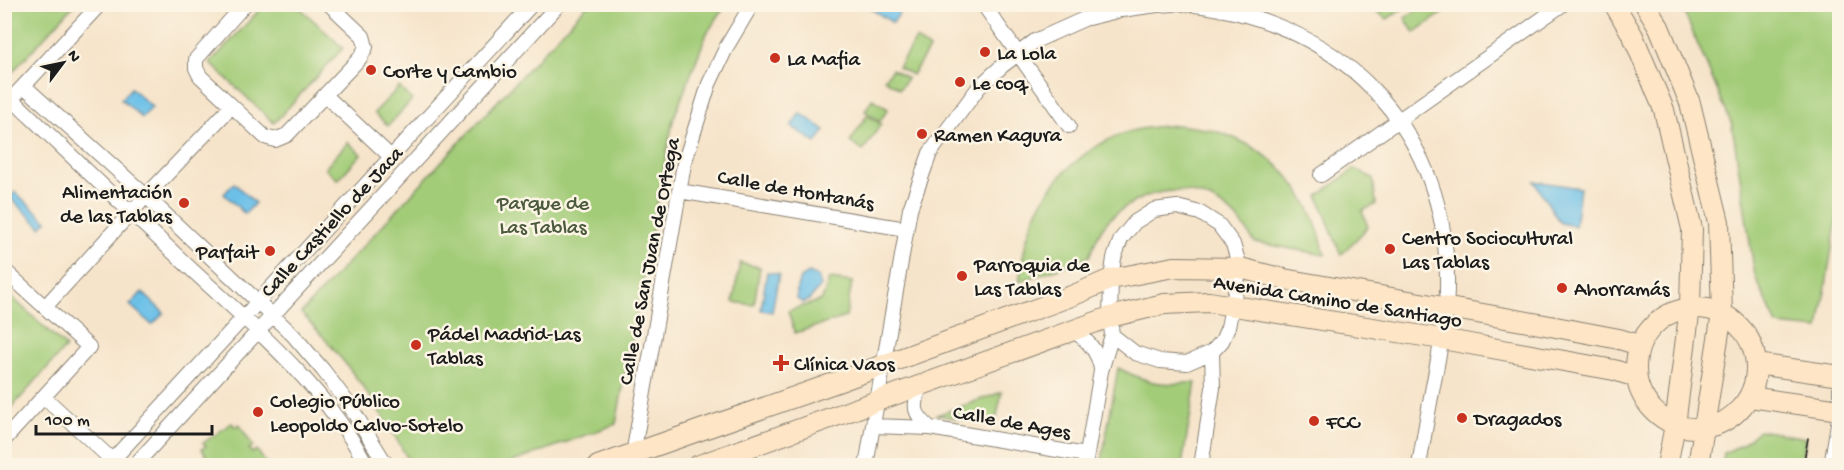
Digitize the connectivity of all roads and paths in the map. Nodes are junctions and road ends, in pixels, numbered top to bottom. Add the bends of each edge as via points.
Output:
1 (100, 4) edge
2 (329, 4) edge
3 (512, 4) edge
4 (559, 4) edge
5 (752, 4) edge
6 (983, 4) edge
7 (1174, 4) edge
8 (1184, 4) edge
9 (1563, 4) edge
10 (1614, 4) edge
11 (1645, 4) edge
12 (237, 7) edge
13 (1222, 7) edge
14 (528, 10) edge
15 (537, 28) junction
16 (1018, 54) junction
17 (24, 86) junction
18 (325, 95) junction
19 (8, 103) edge
20 (232, 106) junction
21 (1398, 120) junction
22 (1069, 126) dead end
23 (391, 157) junction
24 (1320, 176) dead end
25 (679, 191) junction
26 (146, 196) junction
27 (131, 213) junction
28 (906, 229) junction
29 (1240, 268) junction
30 (4, 270) edge
31 (1111, 279) junction
32 (258, 302) junction
33 (1232, 305) junction
34 (45, 307) junction
35 (1446, 307) junction
36 (1690, 307) junction
37 (1722, 313) junction
38 (272, 315) junction
39 (243, 317) junction
40 (1111, 326) junction
41 (257, 331) junction
42 (1074, 331) junction
43 (1442, 339) junction
44 (1639, 345) junction
45 (1212, 352) junction
46 (884, 363) junction
47 (1756, 364) junction
48 (1101, 371) junction
49 (1839, 373) edge
50 (1636, 377) junction
51 (920, 385) junction
52 (44, 397) junction
53 (1750, 397) junction
54 (877, 401) junction
55 (1839, 404) edge
56 (1839, 411) edge
57 (1675, 425) junction
58 (873, 426) junction
59 (1705, 428) junction
60 (930, 429) junction
61 (4, 440) edge
62 (632, 459) edge
63 (1085, 460) edge
64 (109, 463) edge
65 (134, 465) edge
66 (368, 465) edge
67 (387, 465) edge
68 (598, 465) edge
69 (697, 465) edge
70 (866, 465) edge
71 (1201, 465) edge
72 (1419, 465) edge
73 (1667, 465) edge
74 (1698, 465) edge
75 (1831, 465) edge

1 - 17 street
2 - 18 street via 363,36 366,47
3 - 14 street
4 - 15 street, Calle Castiello de Jaca
5 - 25 street, Calle de San Juan de Ortega via 709,84
6 - 16 street
7 - 16 street via 1084,19 1035,41
8 - 13 street
9 - 21 street
10 - 36 street via 1633,36 1664,110 1692,229
11 - 37 street via 1659,27 1690,103 1719,222
12 - 20 street via 196,59 195,68
13 - 21 street via 1278,25 1330,53 1359,76
14 - 15 street
14 - 23 street, Calle Castiello de Jaca
15 - 38 street, Calle Castiello de Jaca
16 - 22 street
16 - 28 street via 979,87 930,153
17 - 19 street
17 - 26 street
18 - 20 street via 287,135 275,140 265,136
18 - 23 street
19 - 27 street
20 - 26 street
21 - 24 street
21 - 35 street via 1425,169 1439,206 1446,244
23 - 32 street, Calle Castiello de Jaca
25 - 28 street, Calle de Hontanás
25 - 62 street, Calle de San Juan de Ortega
26 - 27 street
26 - 32 street
27 - 34 street
27 - 39 street
28 - 46 street
29 - 31 street, Avenida Camino de Santiago via 1173,267
29 - 31 street via 1233,243 1219,225 1200,213 1177,207 1154,210 1135,222 1121,239
29 - 33 street
29 - 35 street, Avenida Camino de Santiago
30 - 34 street
31 - 40 street
31 - 46 street, Avenida Camino de Santiago via 1074,296
32 - 38 street
32 - 39 street, Calle Castiello de Jaca
33 - 40 street, Avenida Camino de Santiago via 1164,303
33 - 43 street, Avenida Camino de Santiago
33 - 45 street via 1228,327
34 - 52 street via 89,348
35 - 43 street
35 - 44 street, Avenida Camino de Santiago
36 - 37 street
36 - 44 street via 1669,313 1651,327
36 - 57 street
37 - 47 street via 1739,326 1751,343
37 - 59 street
38 - 41 street, Calle Castiello de Jaca
38 - 67 street via 323,370
39 - 41 street
39 - 64 street, Calle Castiello de Jaca
40 - 42 street, Avenida Camino de Santiago
40 - 45 street via 1135,353 1160,361 1187,363
40 - 48 street
41 - 65 street, Calle Castiello de Jaca
41 - 66 street via 322,400
42 - 48 street via 1099,356
42 - 51 street, Avenida Camino de Santiago
43 - 50 street, Avenida Camino de Santiago
43 - 72 street
44 - 50 street
45 - 71 street via 1213,388
46 - 54 street
46 - 62 street, Avenida Camino de Santiago
47 - 49 street
47 - 53 street
48 - 63 street
49 - 55 street
50 - 57 street via 1643,398 1656,414
51 - 54 street, Avenida Camino de Santiago
51 - 60 street, Calle de Ages via 914,407
52 - 61 street
52 - 64 street, Calle Castiello de Jaca
53 - 56 street
53 - 59 street via 1731,417
54 - 58 street
54 - 69 street, Avenida Camino de Santiago
56 - 75 street
57 - 59 street
57 - 73 street
58 - 60 street, Calle de Ages
58 - 70 street
59 - 74 street
60 - 63 street, Calle de Ages
62 - 68 street, Avenida Camino de Santiago

